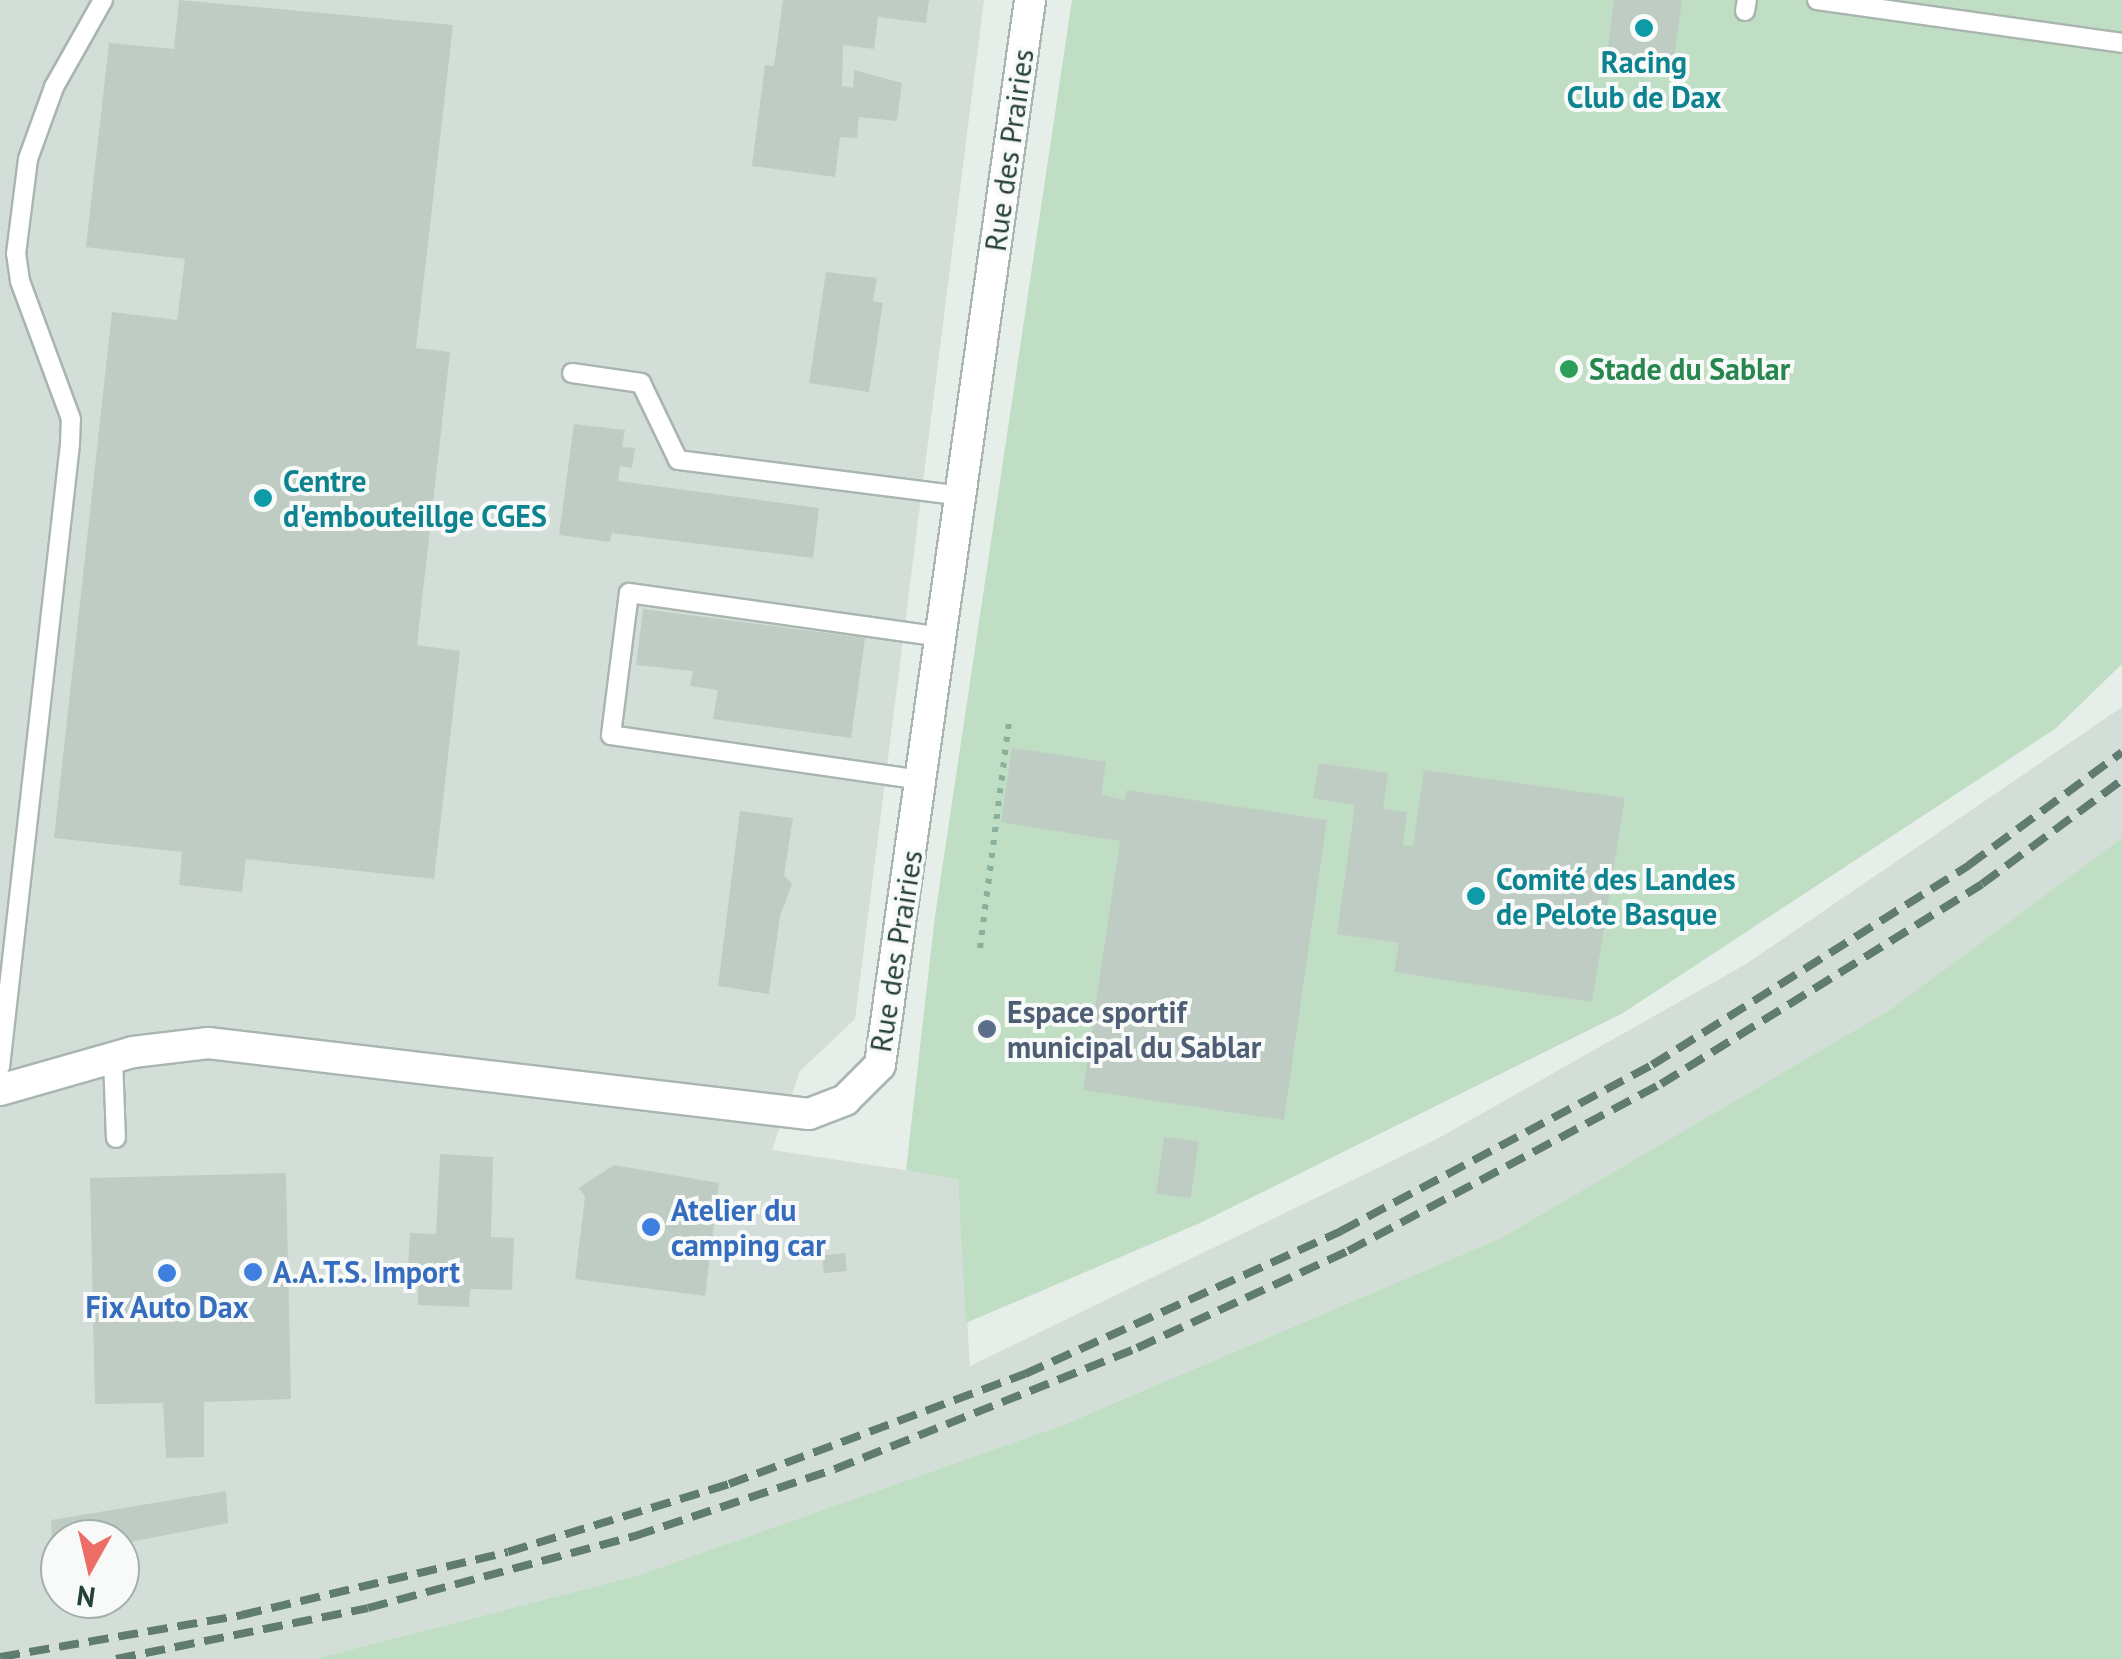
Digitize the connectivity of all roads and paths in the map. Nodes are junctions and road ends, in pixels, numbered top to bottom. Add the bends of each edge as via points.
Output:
1 (103, 0) edge
2 (1030, 0) edge
3 (1817, 0) edge
4 (2122, 43) edge
5 (572, 373) dead end
6 (961, 496) junction
7 (942, 637) junction
8 (1009, 722) dead end
9 (922, 780) junction
10 (980, 948) dead end
11 (113, 1058) junction
12 (0, 1067) edge
13 (0, 1090) edge
14 (116, 1138) dead end

1 - 12 lane via 38,129 16,254 70,419 70,444
2 - 6 street, Rue des Prairies
3 - 4 lane
5 - 6 lane via 640,383 678,460
6 - 7 street, Rue des Prairies
7 - 9 street, Rue des Prairies
7 - 9 lane via 629,593 611,734
8 - 10 path
9 - 11 street, Rue des Prairies via 880,1065 845,1100 808,1114 282,1048 208,1043
11 - 13 street, Rue des Prairies
11 - 14 lane

